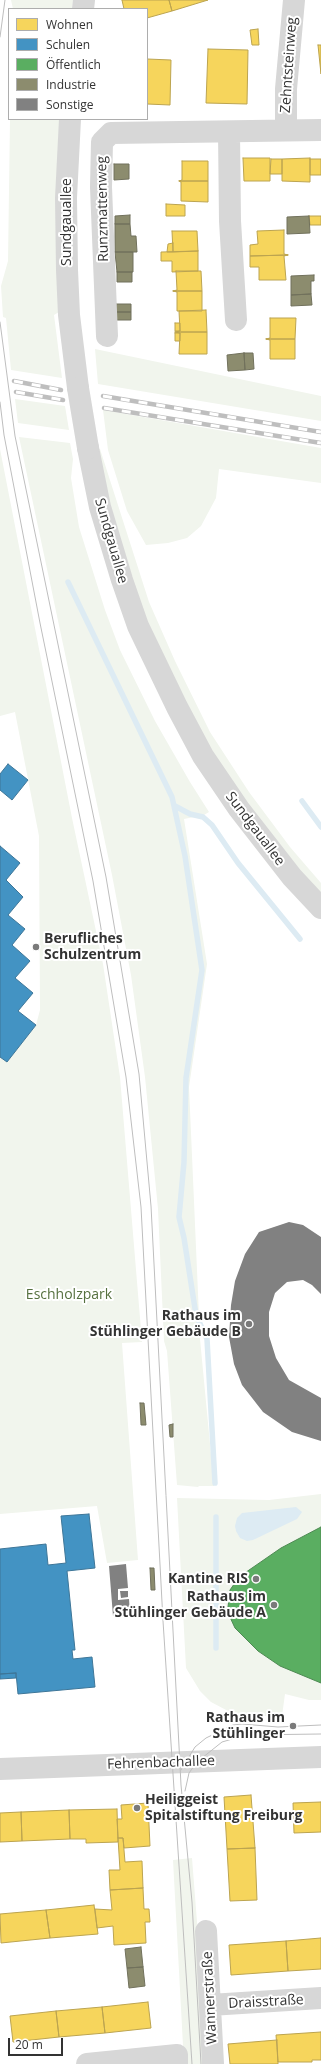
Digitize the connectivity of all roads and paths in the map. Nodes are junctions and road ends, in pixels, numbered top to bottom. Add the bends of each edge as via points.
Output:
1 (294, 0) edge
2 (70, 120) edge
3 (286, 130) junction
4 (321, 130) edge
5 (229, 132) junction
6 (236, 320) dead end
7 (107, 336) dead end
8 (321, 908) edge
9 (321, 1757) edge
10 (0, 1769) edge
11 (206, 1931) dead end
12 (321, 1998) edge
13 (210, 2005) junction
14 (177, 2059) edge
15 (87, 2064) edge
16 (213, 2064) edge

1 - 3 street, Zehntsteinweg via 286,89
2 - 8 street, Sundgauallee, bridge via 66,198 72,347 100,507 122,580 138,626 203,756 239,809 292,877
3 - 4 street, Runzmattenweg
3 - 5 street, Runzmattenweg
5 - 6 street via 230,221
5 - 7 street, Runzmattenweg via 111,133 102,142 101,187
9 - 10 street, Fehrenbachallee
11 - 13 street, Wannerstraße
12 - 13 street, Draisstraße
13 - 16 street, Wannerstraße
14 - 15 street

